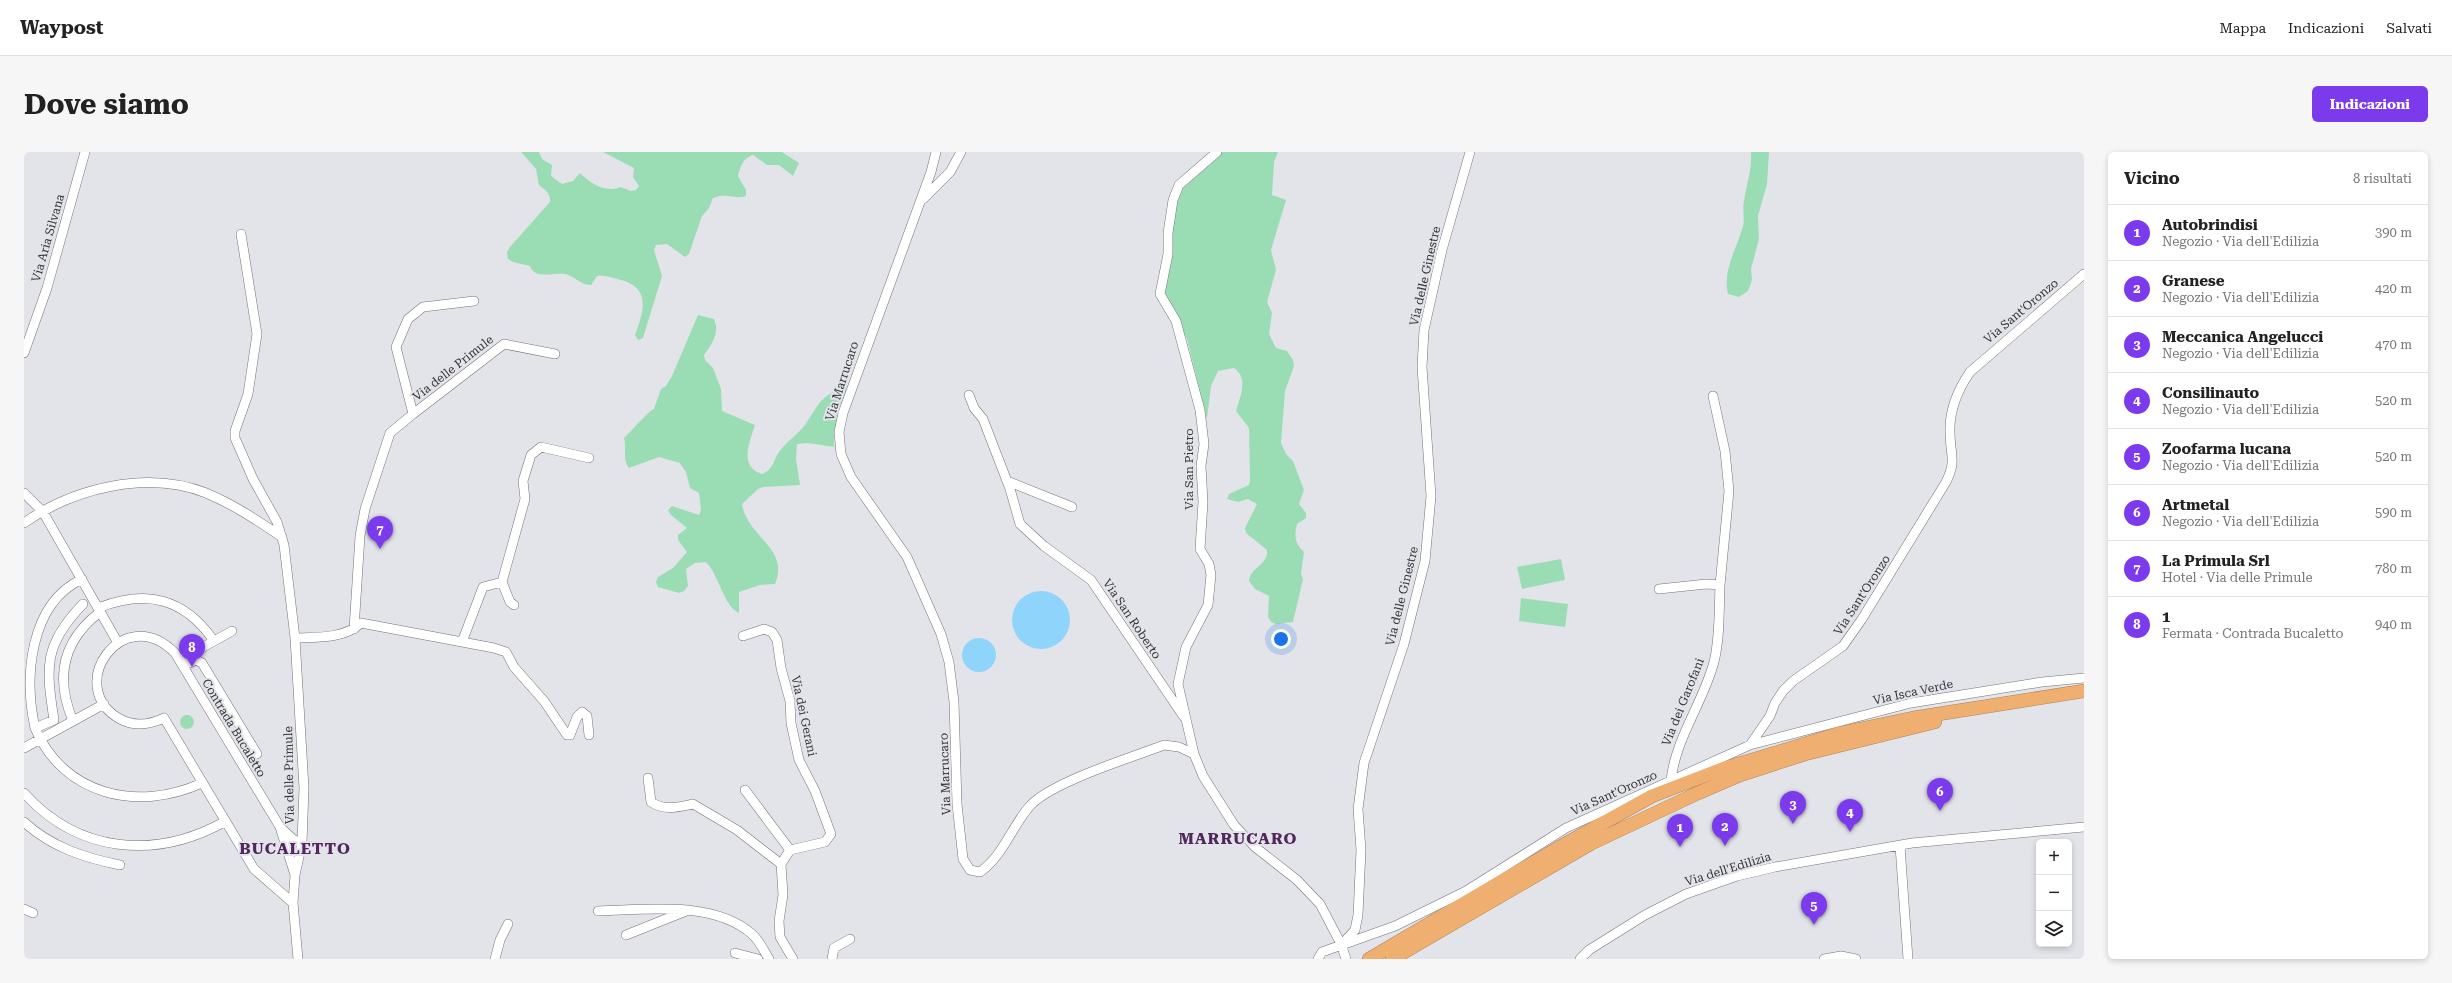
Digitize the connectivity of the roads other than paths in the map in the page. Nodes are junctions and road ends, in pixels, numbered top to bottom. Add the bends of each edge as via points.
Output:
1 (85, 152) edge
2 (936, 152) edge
3 (960, 152) edge
4 (1217, 152) edge
5 (1470, 152) edge
6 (920, 201) junction
7 (241, 234) dead end
8 (2084, 274) edge
9 (474, 301) dead end
10 (24, 353) edge
11 (555, 354) dead end
12 (969, 395) dead end
13 (1713, 396) dead end
14 (413, 414) junction
15 (589, 458) dead end
16 (1007, 481) junction
17 (24, 493) edge
18 (1072, 507) dead end
19 (43, 512) junction
20 (24, 523) edge
21 (282, 537) junction
22 (81, 577) junction
23 (502, 582) junction
24 (1720, 585) junction
25 (1659, 589) dead end
26 (83, 604) dead end
27 (514, 605) dead end
28 (99, 610) junction
29 (354, 629) junction
30 (232, 631) dead end
31 (743, 636) dead end
32 (295, 638) junction
33 (214, 641) junction
34 (118, 642) junction
35 (462, 642) junction
36 (24, 653) edge
37 (182, 663) junction
38 (2084, 678) edge
39 (2084, 691) edge
40 (2084, 699) edge
41 (104, 704) junction
42 (24, 715) edge
43 (73, 721) junction
44 (1188, 724) junction
45 (35, 728) junction
46 (589, 735) dead end
47 (38, 741) junction
48 (1750, 745) junction
49 (24, 748) edge
50 (257, 754) dead end
51 (1194, 754) junction
52 (648, 778) dead end
53 (1671, 780) junction
54 (202, 783) junction
55 (746, 790) dead end
56 (24, 793) edge
57 (24, 822) edge
58 (224, 822) junction
59 (280, 827) junction
60 (2084, 827) edge
61 (302, 843) junction
62 (1900, 846) junction
63 (790, 850) junction
64 (781, 864) junction
65 (120, 865) dead end
66 (295, 875) junction
67 (293, 903) junction
68 (24, 909) edge
69 (598, 911) dead end
70 (686, 911) junction
71 (33, 913) dead end
72 (508, 924) dead end
73 (626, 935) dead end
74 (850, 939) dead end
75 (1341, 944) junction
76 (735, 953) dead end
77 (298, 959) edge
78 (495, 959) edge
79 (758, 959) edge
80 (769, 959) edge
81 (793, 959) edge
82 (832, 959) edge
83 (1318, 959) edge
84 (1346, 959) edge
85 (1369, 959) edge
86 (1392, 959) edge
87 (1580, 959) edge
88 (1824, 959) edge
89 (1856, 959) edge
90 (1908, 959) edge

1 - 10 street, Via Aria Silvana via 47,288
2 - 6 street, Via Marrucaro
3 - 6 street, Via Marrucaro via 950,172
4 - 44 street, Via San Pietro via 1179,185 1173,200 1168,254 1160,294 1176,321 1200,410 1204,444 1201,466 1203,502 1200,549 1209,564 1211,574 1208,605 1186,648 1178,684
5 - 75 street, Via delle Ginestre via 1442,250 1424,330 1422,366 1432,496 1425,561 1404,644 1364,763 1358,809 1361,857 1358,915 1355,930
6 - 51 street, Via Marrucaro via 843,413 839,443 840,454 851,477 907,557 940,634 949,662 954,702 957,804 963,859 970,870 980,872 991,865 1029,806 1050,791 1078,777 1164,746 1179,747
7 - 21 street, Via delle Primule via 257,334 248,394 235,438
8 - 48 street, Via Sant'Oronzo via 1970,372 1957,391 1953,405 1950,435 1954,464 1946,482 1862,620 1843,646 1783,691
9 - 14 street, Via delle Primule via 423,307 408,319 396,346
11 - 14 street, Via delle Primule via 504,344
12 - 16 street, Via San Roberto via 974,408 983,419
13 - 24 street, Via dei Garofani via 1725,451 1729,491
14 - 29 street, Via delle Primule via 390,433 365,509 360,536
15 - 23 street via 541,447 531,455 523,481 525,499
16 - 18 street
16 - 44 street, Via San Roberto via 1020,524 1038,541 1091,580
17 - 19 street
19 - 20 street
19 - 21 street via 89,491 124,485 164,483 205,493 238,508
19 - 22 street
21 - 32 street, Via delle Primule
22 - 28 street
22 - 36 street via 69,581 46,605 34,624
22 - 45 street via 49,607 30,648 25,688
23 - 27 street via 510,602
23 - 35 street via 483,587
24 - 25 street
24 - 53 street, Via dei Garofani via 1714,661 1673,759
26 - 45 street via 66,622 56,640 49,662 48,692 54,720
28 - 33 street via 124,599 149,598 167,602 192,615
28 - 34 street
28 - 43 street via 79,631 68,654 62,684
29 - 32 street via 329,637
29 - 35 street via 361,623
30 - 33 street
31 - 63 street, Via dei Gerani via 764,629 772,632 777,640 799,760 829,824 831,834 825,842
32 - 61 street, Via delle Primule via 304,788
33 - 37 street
34 - 37 street, Contrada Bucaletto via 136,636 151,637 169,646
34 - 41 street via 108,651 99,670 98,692
35 - 46 street via 506,652 514,667 544,701 567,735 570,735 577,717 582,712 587,716
37 - 50 street via 196,660 202,663
37 - 59 street, Contrada Bucaletto
38 - 48 street, Via Isca Verde via 2042,682 1911,703
39 - 85 highway via 1913,718 1841,733 1722,769 1652,796
40 - 86 highway via 1904,729 1805,754 1740,776 1648,815 1592,843
41 - 43 street
41 - 54 street via 113,714 127,722 149,724 164,718
42 - 47 street
43 - 47 street
44 - 51 street, Via San Pietro
45 - 47 street
47 - 49 street
47 - 54 street via 71,774 90,785 119,795 159,797
48 - 53 street, Via Sant'Oronzo
51 - 75 street via 1203,776 1234,825 1256,847 1297,880 1320,904
52 - 64 street via 651,802 658,807 693,804 737,830
53 - 75 street, Via Sant'Oronzo via 1566,828 1466,891 1420,914 1395,926
54 - 58 street
55 - 63 street
56 - 58 street via 33,803 66,826 111,844 155,846 201,834
57 - 65 street via 32,830 70,851
58 - 67 street via 254,869
59 - 61 street via 294,840
59 - 66 street
60 - 62 street, Via dell'Edilizia
61 - 66 street, Via delle Primule
62 - 87 street, Via dell'Edilizia via 1775,867 1737,876 1686,894 1645,915 1589,950
62 - 90 street
63 - 64 street
64 - 81 street via 783,895 780,937
66 - 67 street, Via delle Primule
67 - 77 street, Via delle Primule
68 - 71 street
69 - 70 street via 663,907
70 - 73 street
70 - 80 street via 710,914 732,922 752,934
72 - 78 street
74 - 82 street via 834,948
75 - 83 street, Via Sant'Oronzo via 1322,952
75 - 84 street
76 - 79 street
88 - 89 street via 1841,956

